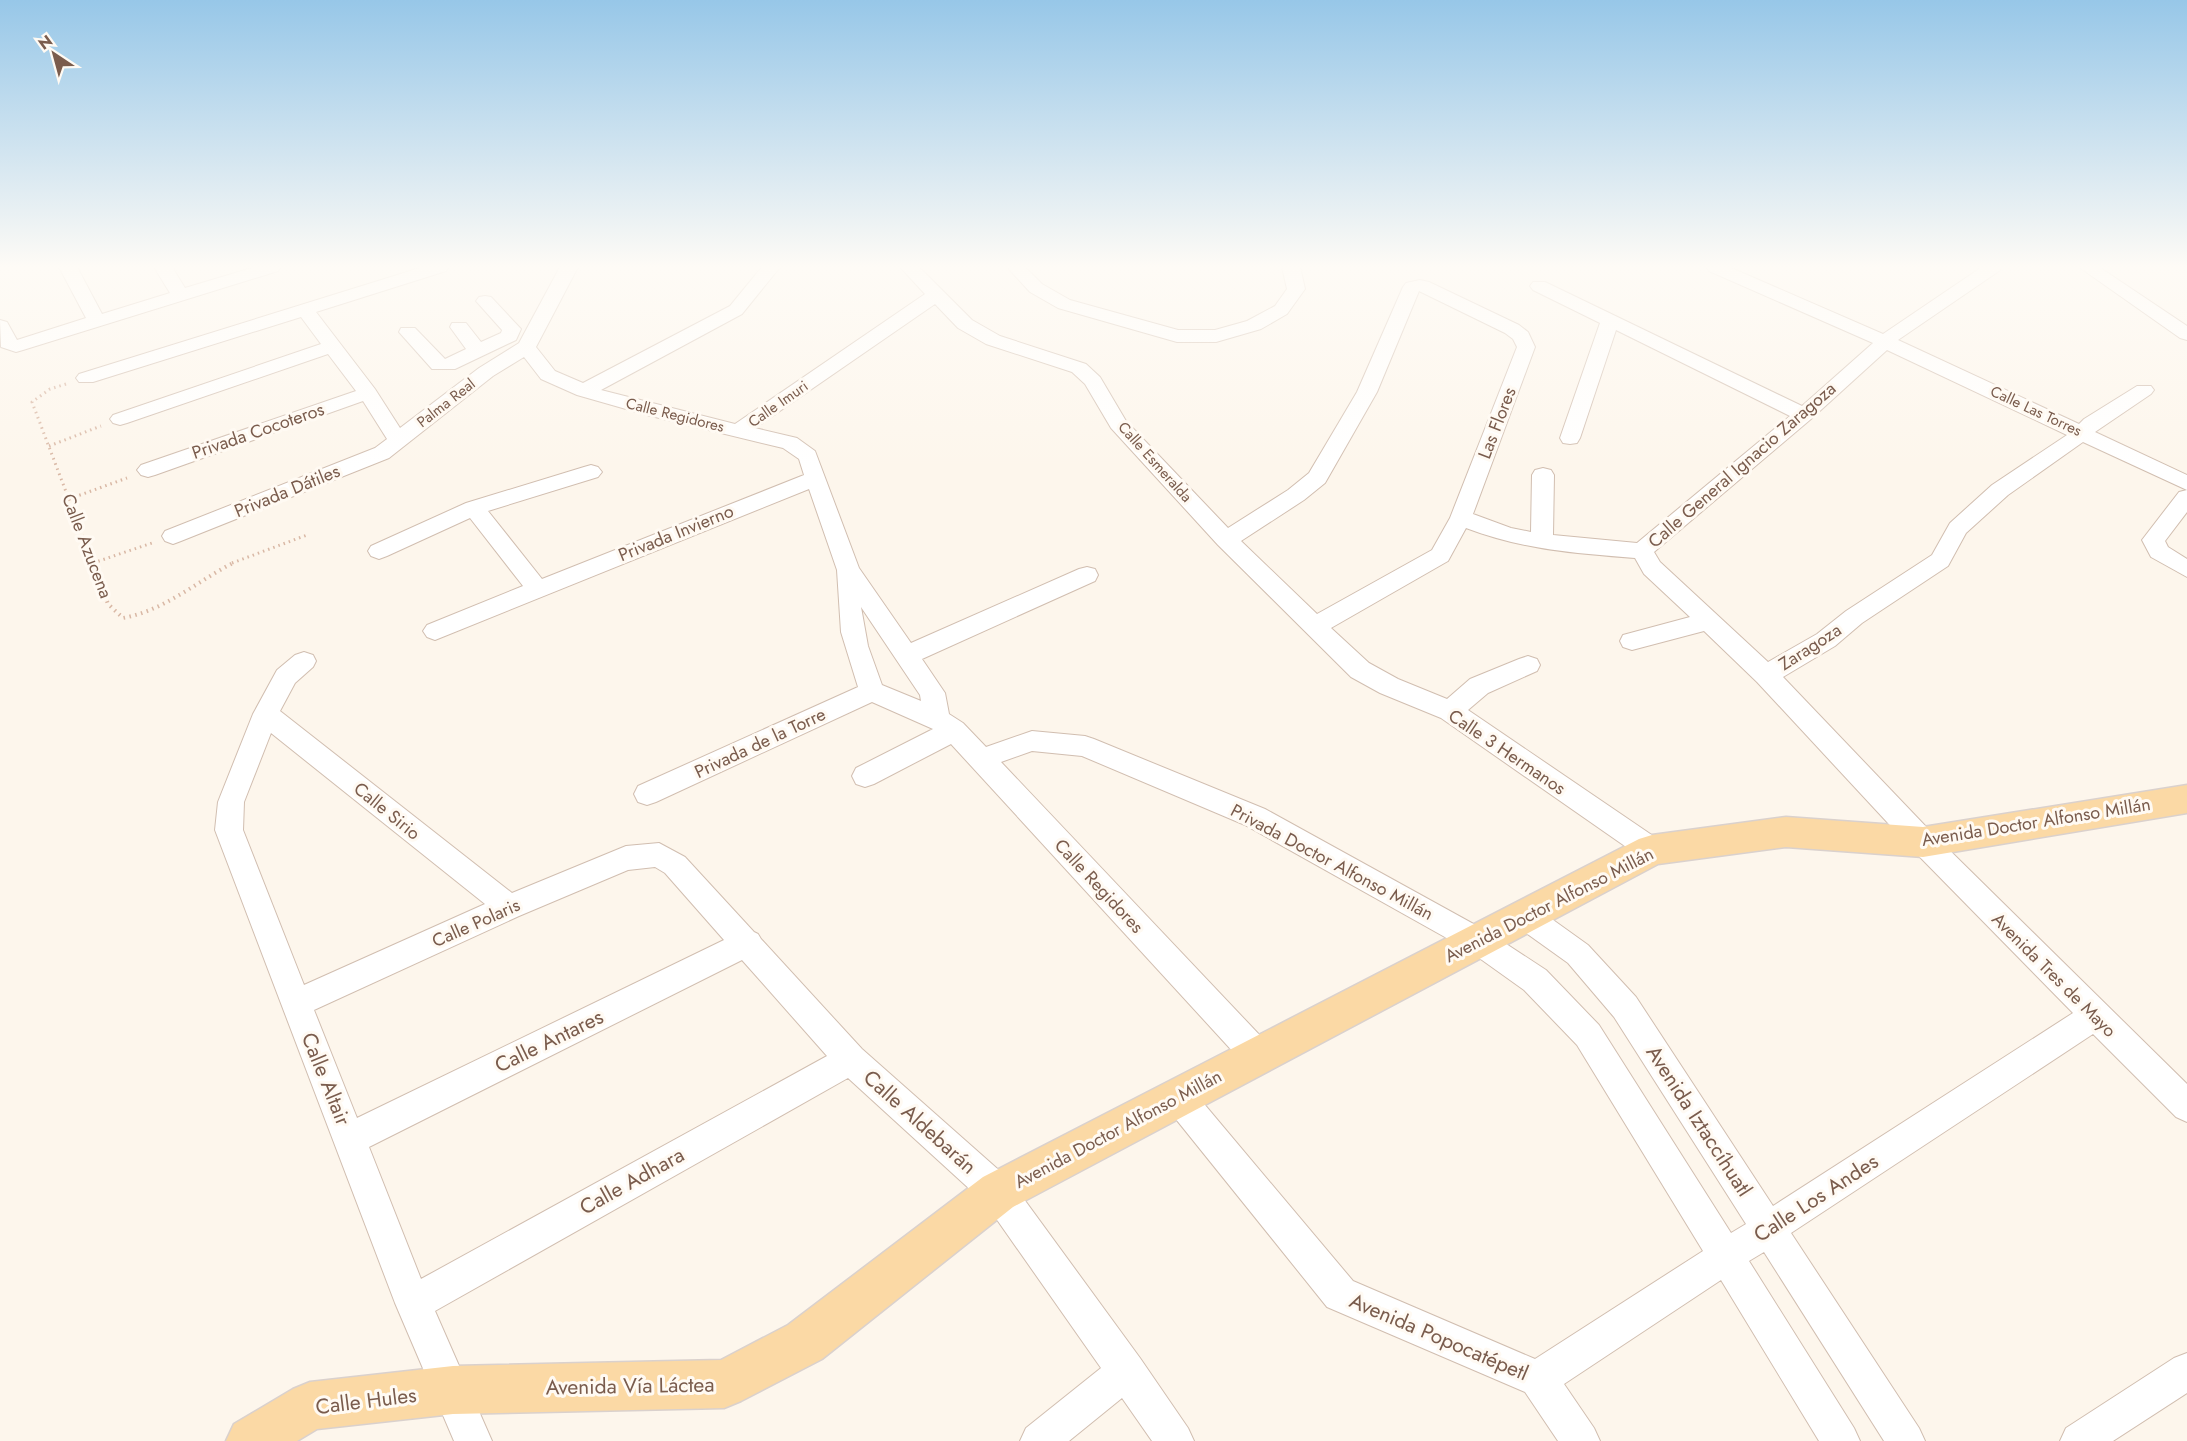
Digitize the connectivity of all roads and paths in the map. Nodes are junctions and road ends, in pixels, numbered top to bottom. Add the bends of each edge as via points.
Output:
1 (4, 334) edge
2 (56, 334) edge
3 (227, 334) edge
4 (323, 334) edge
5 (410, 334) edge
6 (462, 334) edge
7 (510, 334) edge
8 (535, 334) edge
9 (691, 334) edge
10 (879, 334) edge
11 (983, 334) edge
12 (1171, 334) edge
13 (1222, 334) edge
14 (1392, 334) edge
15 (1519, 334) edge
16 (1605, 334) edge
17 (1635, 334) edge
18 (1886, 334) edge
19 (1886, 334) edge
20 (1893, 334) edge
21 (1890, 336) junction
22 (332, 346) junction
23 (526, 347) junction
24 (471, 354) junction
25 (486, 372) junction
26 (86, 378) joint
27 (2144, 390) dead end
28 (584, 391) junction
29 (368, 393) junction
30 (1803, 415) junction
31 (120, 419) joint
32 (2087, 428) junction
33 (738, 431) junction
34 (1570, 438) dead end
35 (398, 441) junction
36 (49, 446) junction
37 (148, 470) joint
38 (2187, 470) edge
39 (591, 472) dead end
40 (1543, 475) dead end
41 (816, 478) junction
42 (2187, 483) edge
43 (2187, 497) edge
44 (69, 499) junction
45 (474, 508) junction
46 (1461, 518) junction
47 (307, 535) dead end
48 (173, 536) joint
49 (1226, 540) junction
50 (1542, 542) junction
51 (379, 551) dead end
52 (1642, 551) junction
53 (93, 563) junction
54 (2187, 569) edge
55 (848, 570) junction
56 (1087, 575) dead end
57 (537, 588) junction
58 (1708, 621) junction
59 (1315, 626) junction
60 (435, 631) dead end
61 (1632, 641) dead end
62 (907, 655) junction
63 (304, 661) dead end
64 (1528, 665) dead end
65 (1766, 675) junction
66 (872, 691) junction
67 (1450, 711) junction
68 (266, 714) junction
69 (946, 725) junction
70 (980, 759) junction
71 (865, 777) dead end
72 (647, 794) dead end
73 (2187, 799) edge
74 (1923, 842) junction
75 (1652, 850) junction
76 (659, 855) joint
77 (509, 908) junction
78 (1525, 916) junction
79 (1478, 940) junction
80 (748, 943) junction
81 (296, 1004) junction
82 (2094, 1016) junction
83 (1258, 1056) junction
84 (851, 1060) junction
85 (1178, 1097) junction
86 (2187, 1106) edge
87 (350, 1138) junction
88 (998, 1192) junction
89 (1769, 1229) junction
90 (1725, 1257) junction
91 (413, 1303) junction
92 (1127, 1371) junction
93 (2187, 1371) edge
94 (1538, 1379) junction
95 (453, 1390) junction
96 (251, 1441) edge
97 (473, 1441) edge
98 (1039, 1441) edge
99 (1175, 1441) edge
100 (1581, 1441) edge
101 (1841, 1441) edge
102 (1906, 1441) edge
103 (2079, 1441) edge

1 - 2 street via 8,343 16,346
3 - 26 street
4 - 22 street
5 - 24 street via 439,365
6 - 24 street
7 - 24 street
8 - 23 street
9 - 28 street
10 - 33 street, Calle Imuri
11 - 49 street, Calle Esmeralda via 1079,369 1093,381 1118,424
12 - 13 street
14 - 49 street, Las Flores via 1367,392 1317,478
15 - 46 street, Las Flores via 1526,347
16 - 34 street
17 - 30 street
18 - 21 street
19 - 21 street
20 - 21 street, Calle General Ignacio Zaragoza
21 - 30 street, Calle General Ignacio Zaragoza
21 - 32 street, Calle Las Torres
22 - 29 street
22 - 31 street
23 - 25 street, Palma Real
23 - 28 street, Calle Regidores via 548,375
24 - 25 street
25 - 35 street, Palma Real
26 - 36 path, Calle Azucena via 50,389 33,402
27 - 32 street, Zaragoza
28 - 33 street, Calle Regidores
29 - 35 street
29 - 37 street, Privada Cocoteros
30 - 52 street, Calle General Ignacio Zaragoza
31 - 36 path
32 - 38 street, Calle Las Torres
32 - 42 street, Calle Las Torres
32 - 65 street, Zaragoza via 2000,490 1958,528 1940,560 1826,640
33 - 41 street, Calle Regidores via 790,443 808,456
35 - 48 street, Privada Dátiles via 382,453
36 - 44 path, Calle Azucena
37 - 44 path
39 - 45 street
40 - 50 street
41 - 55 street, Calle Regidores
41 - 57 street, Privada Invierno
43 - 54 street via 2153,540 2159,552
44 - 53 path, Calle Azucena
45 - 51 street
45 - 57 street
46 - 50 street via 1507,535
46 - 59 street, Las Flores via 1440,555
47 - 53 path, Calle Azucena via 230,564 170,603 140,616 123,618 108,604
48 - 53 path
49 - 59 street, Calle 3 Hermanos
50 - 52 street
52 - 58 street, Calle General Ignacio Zaragoza via 1652,568
55 - 62 street, Calle Regidores
55 - 66 street, Calle Regidores via 851,629
56 - 62 street
57 - 60 street, Privada Invierno
58 - 61 street
58 - 65 street, Calle General Ignacio Zaragoza
59 - 67 street, Calle 3 Hermanos via 1360,669 1389,686
62 - 69 street, Calle Regidores via 932,693
63 - 68 street, Calle Altair via 286,677
64 - 67 street via 1479,686
65 - 74 street, Calle General Ignacio Zaragoza
66 - 69 street, Calle Regidores
66 - 72 street, Privada de la Torre
67 - 75 street, Calle 3 Hermanos
68 - 77 street, Calle Sirio
68 - 81 street, Calle Altair via 231,802 229,830
69 - 70 street, Calle Regidores
69 - 71 street
70 - 79 street, Privada Doctor Alfonso Millán via 1032,741 1085,746 1255,817
70 - 83 street, Calle Regidores
73 - 74 main road, Avenida Doctor Alfonso Millán
74 - 75 main road, Avenida Doctor Alfonso Millán via 1785,832
74 - 82 street, Avenida Tres de Mayo
75 - 78 main road, Avenida Doctor Alfonso Millán
76 - 77 street, Calle Polaris via 626,858
76 - 80 street, Calle Aldebarán via 675,865
77 - 81 street, Calle Polaris
78 - 79 main road, Avenida Doctor Alfonso Millán
78 - 89 street, Avenida Iztaccíhuatl via 1578,954 1625,1006
79 - 83 main road, Avenida Doctor Alfonso Millán
79 - 90 street via 1535,980 1588,1035
80 - 84 street, Calle Aldebarán
80 - 87 street, Calle Antares
81 - 87 street, Calle Altair
82 - 86 street, Avenida Tres de Mayo
82 - 89 street, Calle Los Andes
83 - 85 main road, Avenida Doctor Alfonso Millán
84 - 88 street, Calle Aldebarán
84 - 91 street, Calle Adhara
85 - 88 main road, Avenida Doctor Alfonso Millán
85 - 94 street, Avenida Popocatépetl via 1340,1294
87 - 91 street, Calle Altair
88 - 92 street, Calle Aldebarán
88 - 95 main road, Avenida Vía Láctea via 805,1342 723,1384
89 - 90 street, Calle Los Andes
89 - 102 street, Avenida Iztaccíhuatl
90 - 94 street, Calle Los Andes
90 - 101 street
91 - 95 street, Calle Altair
92 - 98 street
92 - 99 street, Calle Aldebarán
93 - 103 street
94 - 100 street, Avenida Popocatépetl
95 - 96 main road, Calle Hules via 310,1406
95 - 97 street, Calle Altair

